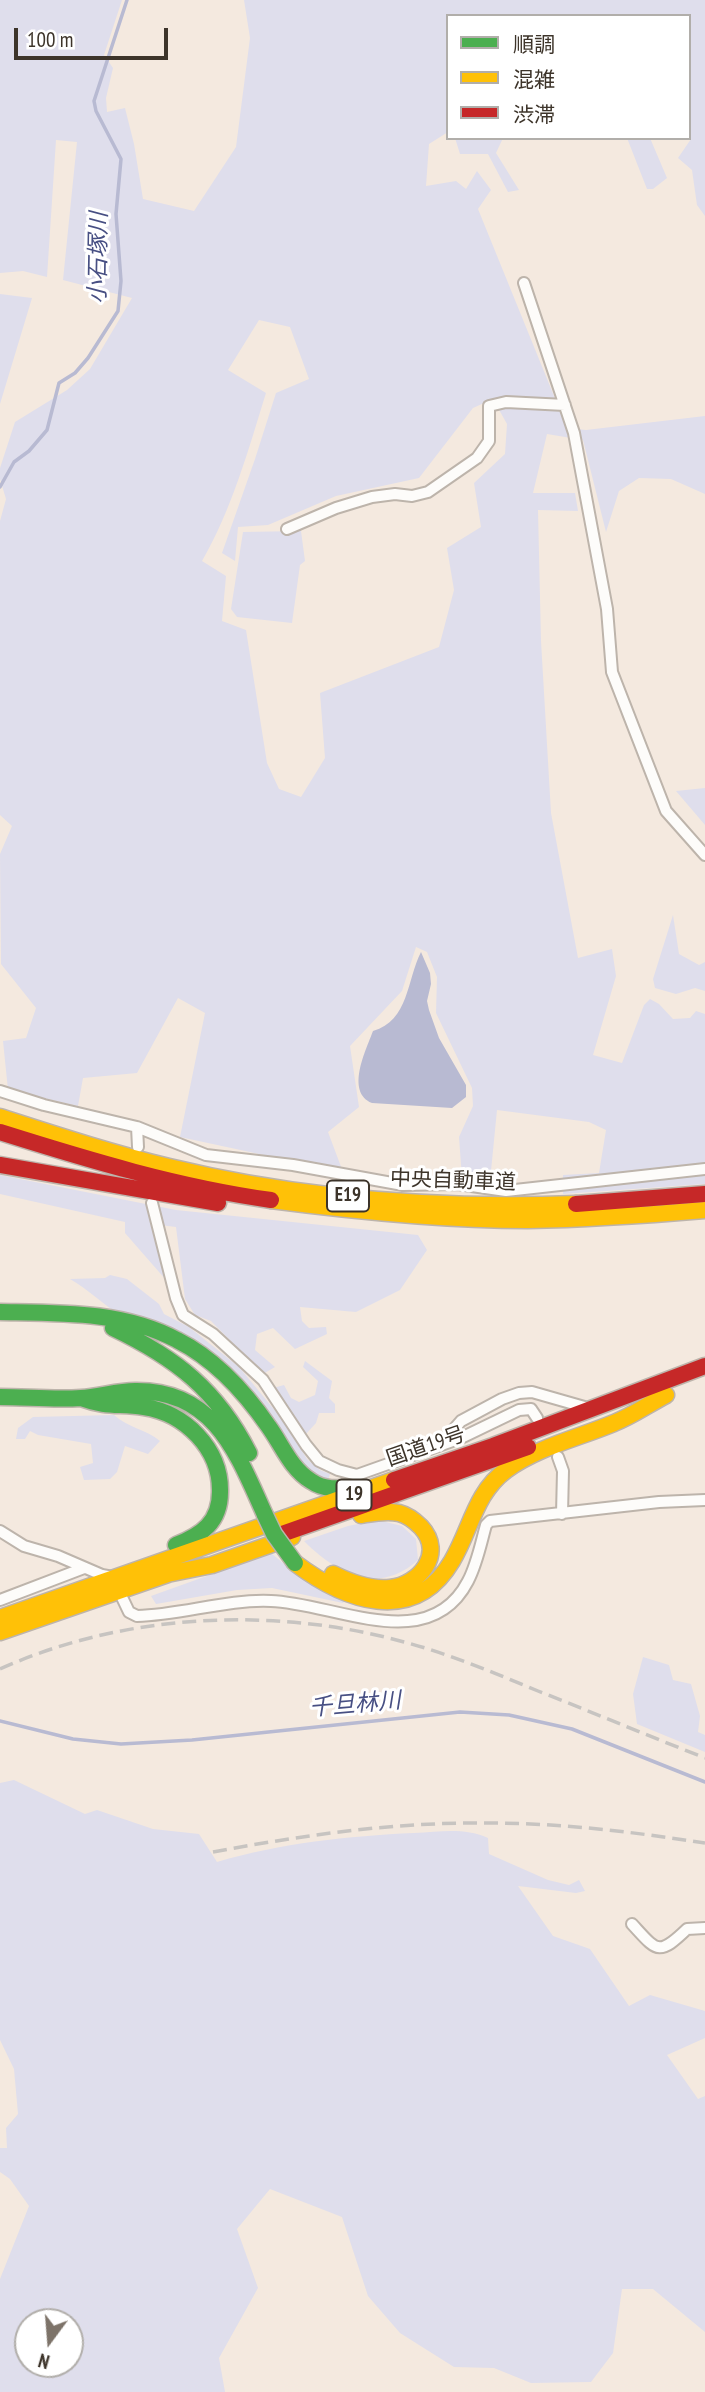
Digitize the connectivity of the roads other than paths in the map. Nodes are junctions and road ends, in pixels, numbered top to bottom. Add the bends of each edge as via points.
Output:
1 (524, 283) dead end
2 (565, 405) junction
3 (287, 529) dead end
4 (705, 855) edge
5 (0, 1091) edge
6 (0, 1116) edge
7 (137, 1127) junction
8 (0, 1132) edge
9 (138, 1147) dead end
10 (0, 1165) edge
11 (705, 1169) edge
12 (705, 1194) edge
13 (152, 1203) dead end
14 (705, 1210) edge
15 (365, 1213) junction
16 (0, 1312) edge
17 (79, 1315) junction
18 (705, 1366) edge
19 (705, 1381) edge
20 (666, 1395) junction
21 (0, 1396) edge
22 (81, 1398) junction
23 (592, 1409) junction
24 (539, 1423) junction
25 (439, 1446) junction
26 (558, 1457) dead end
27 (705, 1500) edge
28 (270, 1513) junction
29 (562, 1514) junction
30 (0, 1531) edge
31 (299, 1559) junction
32 (84, 1568) junction
33 (167, 1574) junction
34 (112, 1581) junction
35 (0, 1600) edge
36 (2, 1629) edge
37 (632, 1924) dead end
38 (705, 1928) edge

1 - 2 street
2 - 3 street via 506,402 489,406 489,441 477,458 428,492 372,497
2 - 4 street via 605,598 612,672 666,811
5 - 7 street
6 - 12 highway, 中央自動車道 / E19 via 191,1171 395,1202 542,1205
7 - 9 street
7 - 11 street via 206,1155 403,1185 458,1184 506,1191
8 - 15 highway, 中央自動車道 / E19 via 175,1182
10 - 15 highway via 289,1214
13 - 25 street via 183,1315 213,1334 263,1380 319,1461 357,1475
14 - 15 highway, 中央自動車道 / E19 via 541,1221
16 - 17 highway
17 - 24 highway via 128,1322 198,1352 246,1395 300,1475 319,1487 351,1488
17 - 28 highway via 147,1344 206,1388 239,1430
18 - 23 highway, 国道19号 / 19
19 - 20 highway, 国道19号 / 19
20 - 31 highway via 616,1423 563,1441 494,1480 476,1505 450,1565 434,1585 412,1598 388,1603 338,1592 314,1579
20 - 33 highway, 国道19号 / 19 via 449,1477
21 - 22 highway
22 - 28 highway via 155,1392 186,1399 203,1409 231,1442
22 - 34 highway via 106,1406 158,1410 178,1418 195,1432 219,1472 220,1497 214,1519 200,1536
23 - 24 highway, 国道19号 / 19
23 - 25 street via 532,1392 519,1393 461,1421
24 - 25 street via 531,1409 519,1410
24 - 34 highway, 国道19号 / 19
26 - 29 street via 563,1471
27 - 29 street
28 - 31 highway
29 - 34 street via 490,1521 462,1592 439,1612 410,1622 266,1601 137,1616 129,1612
30 - 32 street via 24,1546
31 - 33 highway via 346,1581 383,1589 419,1576 432,1553 430,1541 416,1522 382,1512 347,1519 212,1565
32 - 34 street
32 - 35 street
33 - 34 highway, 国道19号 / 19
34 - 36 highway, 国道19号 / 19
34 - 36 highway, 国道19号 / 19 via 80,1583 71,1593
37 - 38 street via 653,1946 662,1948 687,1929

